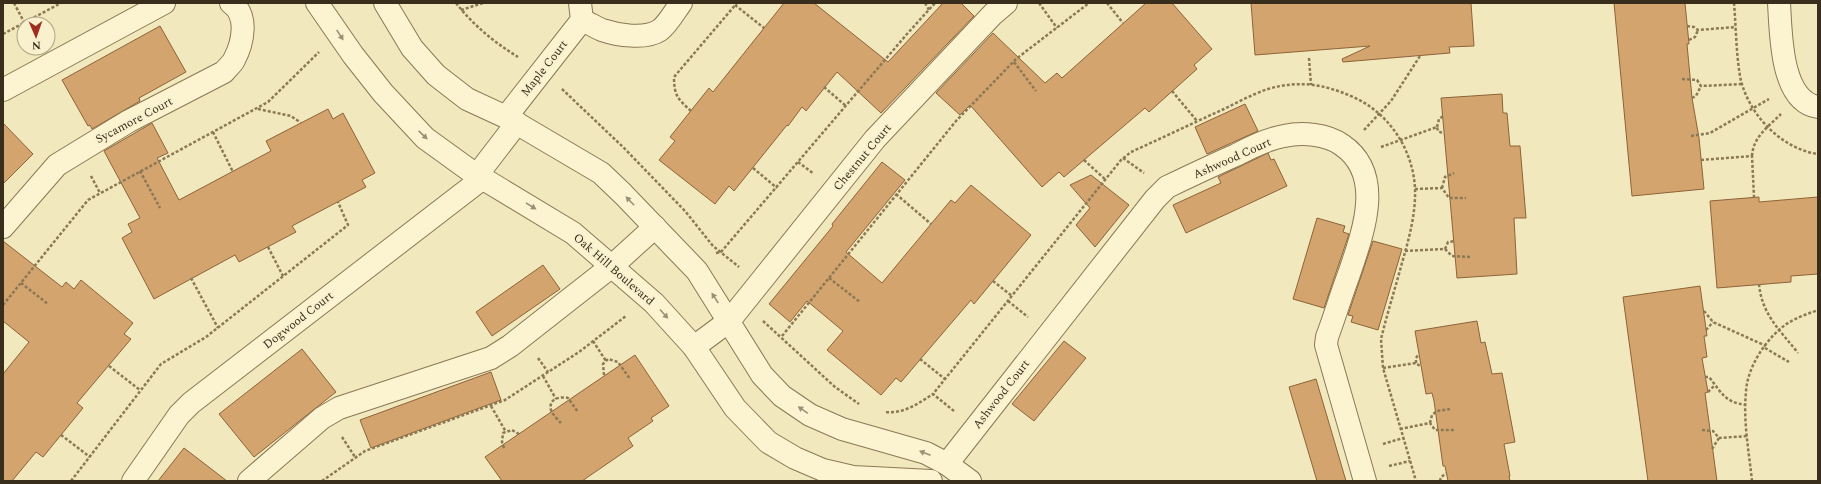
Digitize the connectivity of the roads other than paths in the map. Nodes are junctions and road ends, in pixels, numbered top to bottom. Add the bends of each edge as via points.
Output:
1 (164, 3) edge
2 (317, 3) edge
3 (385, 3) edge
4 (681, 3) edge
5 (1006, 3) edge
6 (1779, 3) edge
7 (238, 5) edge
8 (581, 11) edge
9 (3, 90) edge
10 (1818, 107) edge
11 (512, 120) junction
12 (480, 176) junction
13 (3, 227) edge
14 (654, 227) junction
15 (612, 266) junction
16 (729, 321) junction
17 (694, 347) junction
18 (947, 464) junction
19 (133, 481) edge
20 (249, 481) edge
21 (931, 481) edge
22 (970, 481) edge
23 (1365, 481) edge

1 - 9 street
2 -> 12 street, Oak Hill Boulevard via 353,55 404,117 426,138
3 - 11 street via 412,48 436,75 467,99
4 - 8 street, Maple Court via 660,30 637,35 601,30
5 - 16 street, Chestnut Court via 876,139
6 - 10 street via 1783,54 1795,92
7 - 13 street, Sycamore Court via 242,20 242,41 234,62 224,72 128,121 57,165
8 - 11 street, Maple Court
11 - 12 street, Maple Court
14 -> 11 street via 601,173
12 -> 15 street, Oak Hill Boulevard via 574,233
12 - 19 street, Dogwood Court via 190,403
14 - 15 street
16 -> 14 street via 697,270
15 -> 17 street, Oak Hill Boulevard via 654,303
15 - 20 street via 491,358 339,408 322,418
16 - 17 street, Chestnut Court
18 -> 16 street via 926,453 842,429 798,408 762,375
17 - 21 street, Oak Hill Boulevard via 735,408 749,424 768,442 795,458 823,470 853,477
18 - 22 street
18 - 23 street, Ashwood Court via 1155,198 1167,187 1264,141 1284,136 1306,135 1330,138 1344,146 1356,160 1365,181 1368,203 1362,233 1326,344

